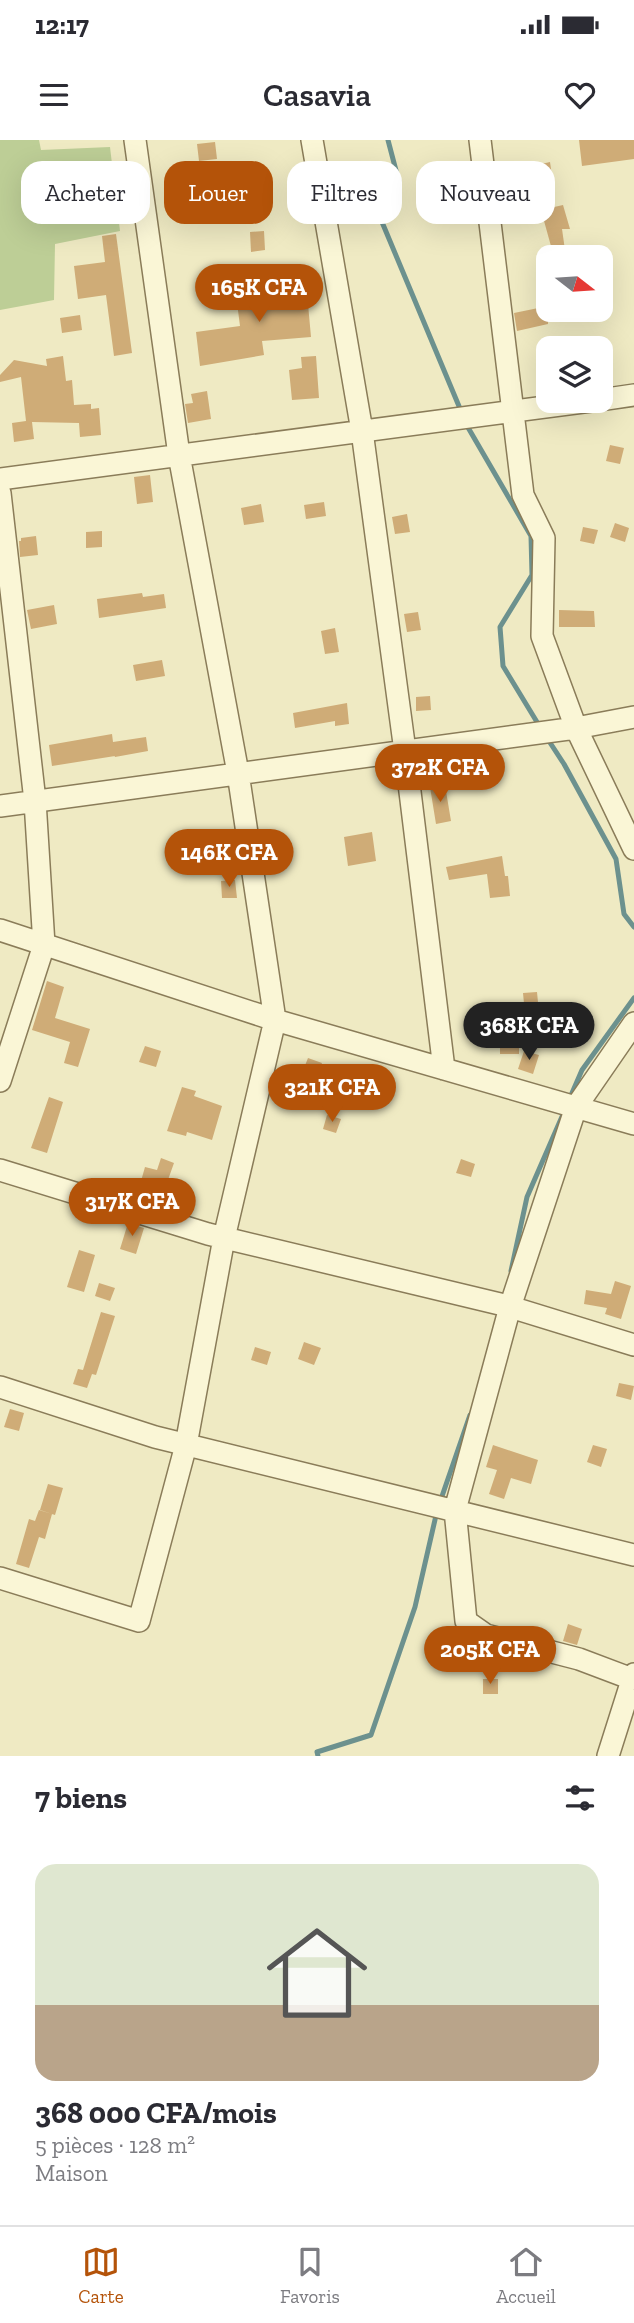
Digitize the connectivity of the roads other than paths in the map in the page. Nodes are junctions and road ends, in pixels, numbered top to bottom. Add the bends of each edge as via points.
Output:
1 (135, 140) edge
2 (312, 140) edge
3 (480, 140) edge
4 (634, 395) edge
5 (613, 398) edge
6 (536, 408) edge
7 (514, 411) junction
8 (362, 431) junction
9 (179, 455) junction
10 (0, 479) edge
11 (0, 493) edge
12 (634, 717) edge
13 (576, 728) junction
14 (405, 751) junction
15 (238, 773) junction
16 (35, 801) junction
17 (0, 806) edge
18 (634, 849) edge
19 (0, 930) edge
20 (44, 945) junction
21 (275, 1020) junction
22 (634, 1023) edge
23 (444, 1069) junction
24 (0, 1081) edge
25 (576, 1107) junction
26 (634, 1124) edge
27 (0, 1170) edge
28 (224, 1238) junction
29 (510, 1307) junction
30 (634, 1345) edge
31 (0, 1387) edge
32 (186, 1445) junction
33 (455, 1510) junction
34 (634, 1555) edge
35 (0, 1578) edge
36 (633, 1677) edge
37 (608, 1756) edge

1 - 9 street
2 - 8 street
3 - 7 street
4 - 5 street
6 - 7 street
7 - 8 street
7 - 13 street via 523,495 544,538 542,636
8 - 9 street
8 - 14 street
9 - 10 street
9 - 15 street
11 - 16 street
12 - 13 street
13 - 14 street
13 - 18 street
14 - 15 street
14 - 23 street
15 - 16 street
15 - 21 street
16 - 17 street
16 - 20 street
19 - 20 street
20 - 21 street
20 - 24 street
21 - 23 street
21 - 28 street
22 - 25 street
23 - 25 street
25 - 26 street
25 - 29 street
27 - 28 street
28 - 29 street
28 - 32 street
29 - 30 street
29 - 33 street
31 - 32 street
32 - 33 street
32 - 35 street via 139,1621
33 - 34 street
33 - 36 street via 466,1621 486,1635
36 - 37 street

